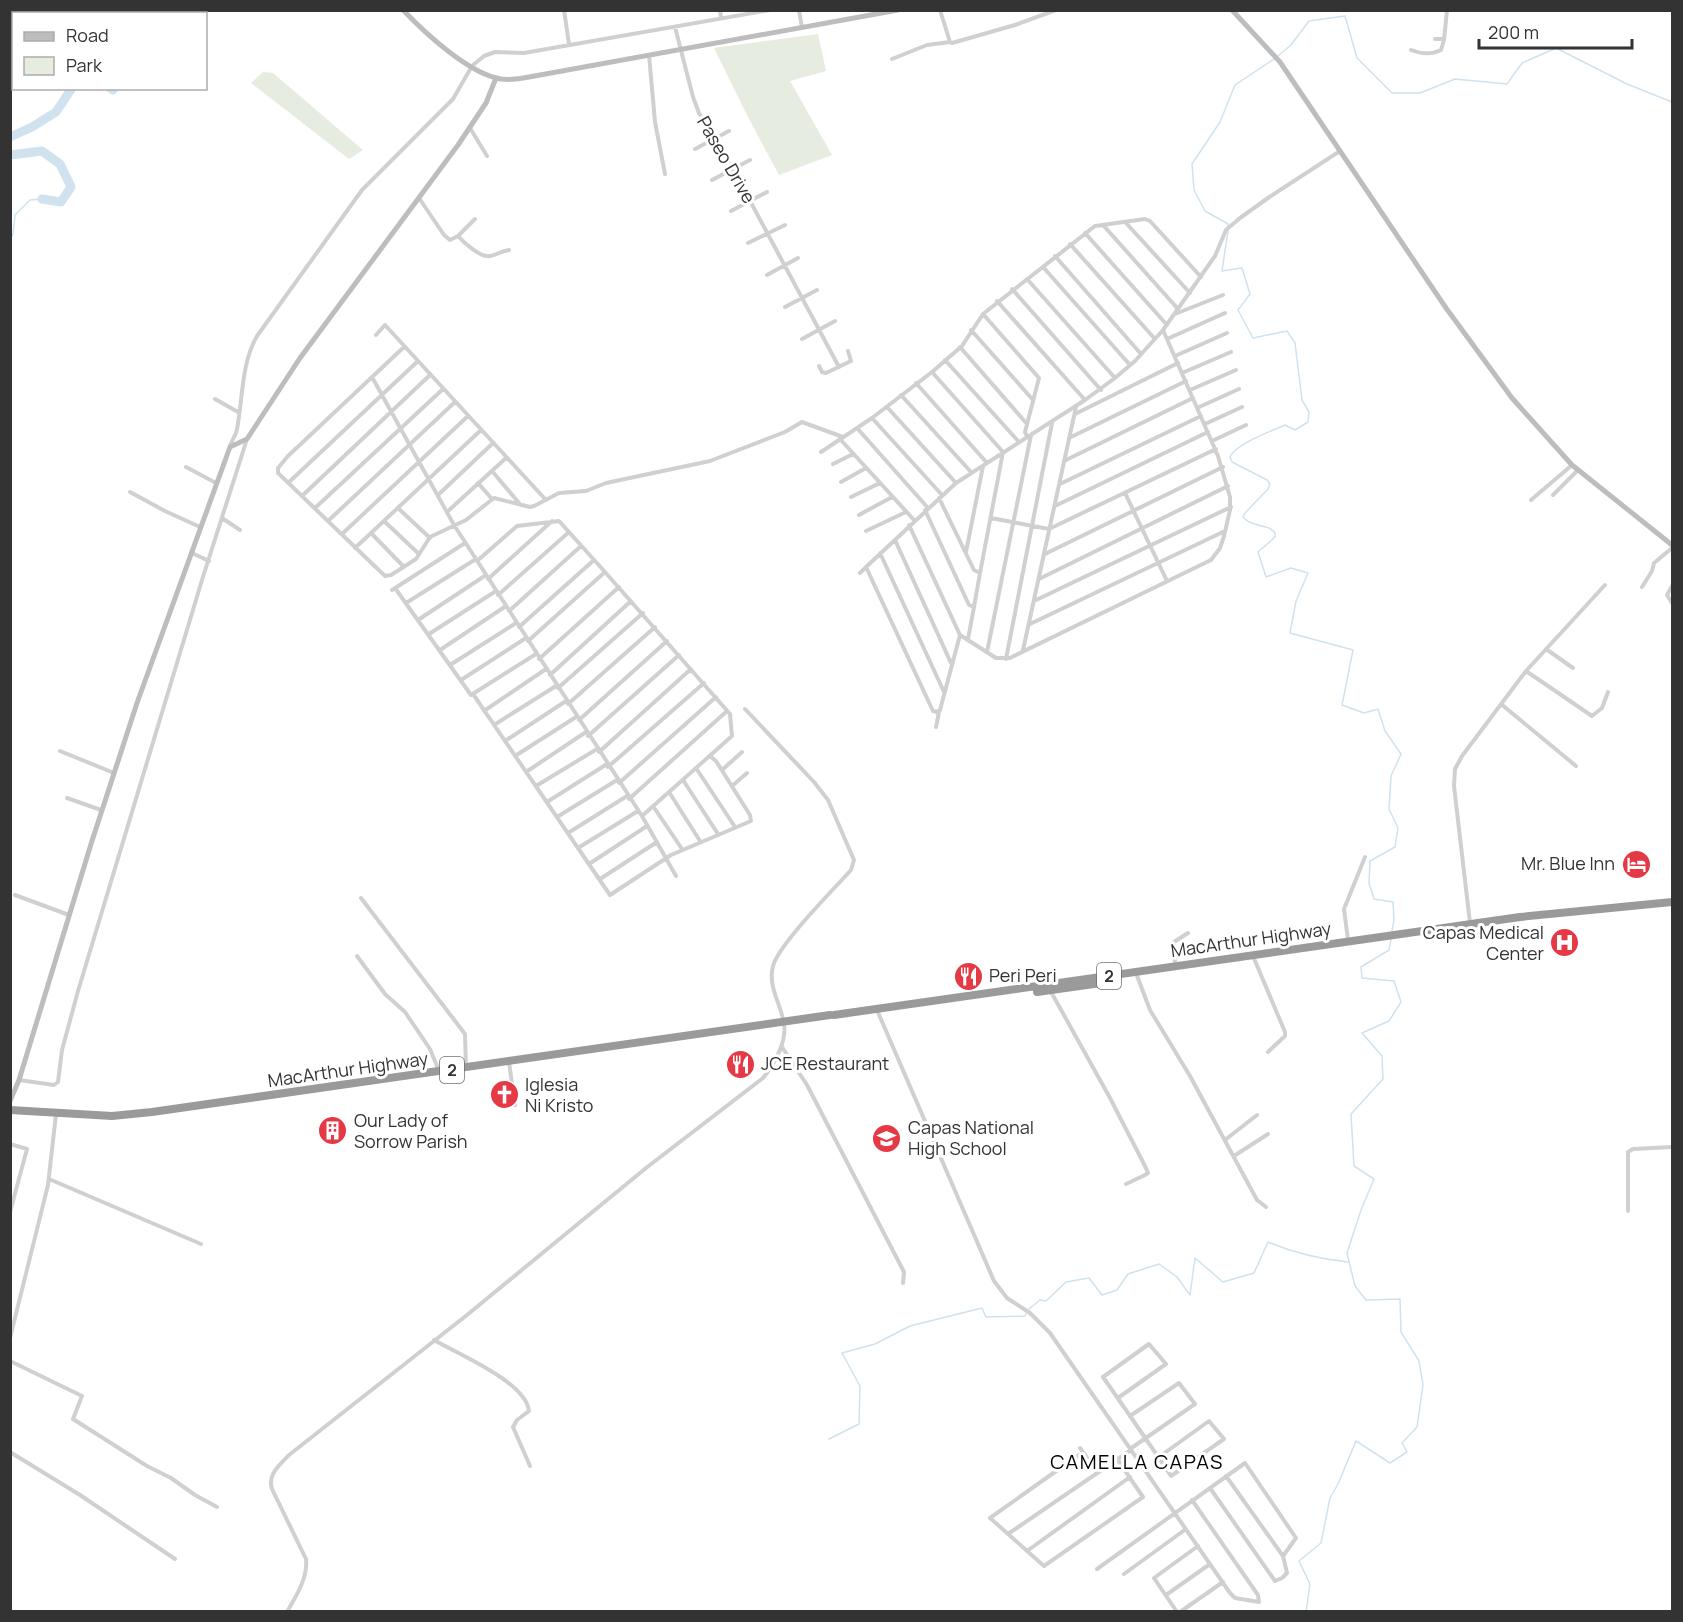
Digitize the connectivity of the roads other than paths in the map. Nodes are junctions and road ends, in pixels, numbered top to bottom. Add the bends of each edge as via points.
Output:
1 (403, 10) edge
2 (564, 10) edge
3 (720, 10) edge
4 (770, 10) edge
5 (799, 10) edge
6 (898, 10) edge
7 (940, 10) edge
8 (1056, 10) edge
9 (1232, 10) edge
10 (1447, 10) edge
11 (721, 18) junction
12 (675, 27) junction
13 (802, 29) junction
14 (1435, 39) dead end
15 (1444, 39) junction
16 (950, 42) junction
17 (569, 44) junction
18 (681, 49) junction
19 (1411, 50) dead end
20 (649, 55) junction
21 (892, 60) dead end
22 (472, 66) junction
23 (496, 78) junction
24 (469, 128) junction
25 (729, 130) dead end
26 (714, 138) junction
27 (695, 148) dead end
28 (1340, 151) junction
29 (488, 156) dead end
30 (750, 160) dead end
31 (733, 169) junction
32 (665, 174) dead end
33 (712, 180) dead end
34 (767, 192) dead end
35 (419, 198) junction
36 (750, 201) junction
37 (731, 211) dead end
38 (475, 219) dead end
39 (1125, 222) junction
40 (785, 225) dead end
41 (1103, 225) junction
42 (767, 233) junction
43 (1085, 233) junction
44 (458, 236) junction
45 (748, 243) dead end
46 (1070, 244) junction
47 (509, 250) dead end
48 (1055, 256) junction
49 (798, 258) dead end
50 (785, 266) junction
51 (1042, 267) junction
52 (767, 274) dead end
53 (1201, 277) junction
54 (1027, 279) junction
55 (1012, 289) junction
56 (817, 290) dead end
57 (1190, 294) junction
58 (1223, 295) dead end
59 (802, 298) junction
60 (997, 301) junction
61 (785, 307) dead end
62 (1178, 309) junction
63 (1225, 313) dead end
64 (983, 314) junction
65 (1174, 315) junction
66 (835, 321) dead end
67 (1167, 325) junction
68 (819, 329) junction
69 (971, 330) junction
70 (1163, 330) junction
71 (1227, 333) dead end
72 (376, 335) dead end
73 (802, 339) dead end
74 (1155, 339) junction
75 (1167, 339) junction
76 (404, 346) junction
77 (960, 347) junction
78 (848, 351) dead end
79 (1231, 352) dead end
80 (1141, 354) junction
81 (1175, 356) junction
82 (945, 360) junction
83 (418, 361) junction
84 (1178, 363) junction
85 (819, 366) dead end
86 (839, 366) junction
87 (1130, 366) junction
88 (1236, 370) dead end
89 (933, 372) junction
90 (1182, 373) junction
91 (430, 375) junction
92 (372, 377) junction
93 (1115, 378) junction
94 (1186, 381) junction
95 (916, 383) junction
96 (443, 388) junction
97 (1239, 389) dead end
98 (1101, 390) junction
99 (1190, 390) junction
100 (382, 394) junction
101 (901, 395) junction
102 (1193, 398) junction
103 (215, 399) dead end
104 (1033, 400) junction
105 (1085, 400) junction
106 (455, 402) junction
107 (1076, 406) junction
108 (887, 407) junction
109 (1242, 407) dead end
110 (1197, 408) junction
111 (238, 411) junction
112 (392, 411) junction
113 (1075, 414) junction
114 (468, 416) junction
115 (1201, 416) junction
116 (872, 418) junction
117 (1052, 422) junction
118 (1028, 424) junction
119 (1205, 424) junction
120 (1246, 425) dead end
121 (401, 428) junction
122 (857, 428) junction
123 (481, 430) junction
124 (1208, 432) junction
125 (1029, 435) junction
126 (842, 438) junction
127 (1069, 438) junction
128 (247, 439) junction
129 (1212, 441) junction
130 (1019, 442) junction
131 (409, 443) junction
132 (493, 443) junction
133 (230, 447) junction
134 (1216, 449) junction
135 (821, 452) dead end
136 (1003, 452) junction
137 (853, 454) junction
138 (506, 458) junction
139 (1064, 461) junction
140 (419, 462) junction
141 (833, 464) dead end
142 (985, 464) junction
143 (1572, 465) junction
144 (186, 467) dead end
145 (1223, 467) junction
146 (866, 468) junction
147 (1578, 470) junction
148 (492, 471) junction
149 (971, 472) junction
150 (429, 478) junction
151 (841, 482) dead end
152 (216, 483) junction
153 (288, 483) junction
154 (478, 483) junction
155 (880, 483) junction
156 (956, 483) junction
157 (1059, 484) junction
158 (1228, 486) junction
159 (130, 492) dead end
160 (1125, 493) junction
161 (438, 495) junction
162 (1553, 495) dead end
163 (302, 496) junction
164 (940, 496) junction
165 (851, 497) dead end
166 (892, 497) junction
167 (492, 499) junction
168 (546, 500) junction
169 (1531, 500) dead end
170 (520, 503) junction
171 (1054, 507) junction
172 (1231, 507) junction
173 (315, 508) junction
174 (398, 508) junction
175 (927, 509) junction
176 (1133, 511) junction
177 (447, 512) junction
178 (906, 512) junction
179 (859, 515) dead end
180 (991, 518) junction
181 (222, 519) junction
182 (914, 520) junction
183 (328, 521) junction
184 (384, 521) junction
185 (552, 521) junction
186 (1013, 522) junction
187 (454, 525) junction
188 (909, 525) junction
189 (1032, 526) junction
190 (200, 527) junction
191 (1049, 529) junction
192 (1142, 529) junction
193 (240, 530) dead end
194 (867, 531) dead end
195 (1225, 531) junction
196 (569, 532) junction
197 (370, 533) junction
198 (342, 534) junction
199 (430, 538) junction
200 (895, 540) junction
201 (465, 543) junction
202 (1150, 545) junction
203 (581, 546) junction
204 (1672, 547) edge
205 (355, 548) junction
206 (965, 552) junction
207 (192, 553) junction
208 (419, 554) junction
209 (880, 554) junction
210 (1044, 554) junction
211 (476, 560) junction
212 (594, 560) junction
213 (209, 561) junction
214 (1159, 562) junction
215 (404, 567) junction
216 (866, 567) junction
217 (605, 572) junction
218 (860, 573) dead end
219 (980, 573) junction
220 (487, 577) junction
221 (1038, 580) junction
222 (1167, 581) junction
223 (1605, 585) dead end
224 (1672, 586) edge
225 (619, 587) junction
226 (1642, 587) dead end
227 (497, 593) junction
228 (631, 601) junction
229 (1034, 601) junction
230 (406, 603) junction
231 (1672, 603) edge
232 (506, 606) junction
233 (974, 607) junction
234 (509, 611) junction
235 (643, 613) junction
236 (418, 620) junction
237 (1029, 624) junction
238 (517, 625) junction
239 (655, 627) junction
240 (429, 634) junction
241 (960, 634) junction
242 (527, 639) junction
243 (968, 639) junction
244 (667, 641) junction
245 (1546, 649) junction
246 (440, 650) junction
247 (1023, 650) junction
248 (987, 652) junction
249 (536, 654) junction
250 (679, 655) junction
251 (1006, 658) junction
252 (539, 659) junction
253 (952, 663) junction
254 (450, 665) junction
255 (1573, 668) dead end
256 (546, 669) junction
257 (691, 669) junction
258 (1526, 671) junction
259 (550, 675) junction
260 (461, 680) junction
261 (704, 683) junction
262 (557, 687) junction
263 (944, 692) junction
264 (1608, 692) dead end
265 (473, 694) junction
266 (716, 697) junction
267 (567, 703) junction
268 (1501, 704) junction
269 (745, 709) dead end
270 (484, 711) junction
271 (727, 711) junction
272 (939, 711) junction
273 (578, 719) junction
274 (494, 725) junction
275 (936, 727) dead end
276 (587, 734) junction
277 (505, 741) junction
278 (598, 750) junction
279 (60, 751) dead end
280 (742, 752) dead end
281 (515, 756) junction
282 (710, 756) junction
283 (607, 766) junction
284 (1575, 766) dead end
285 (696, 768) junction
286 (722, 770) junction
287 (114, 772) junction
288 (526, 772) junction
289 (747, 773) dead end
290 (683, 780) junction
291 (618, 782) junction
292 (536, 786) junction
293 (732, 786) junction
294 (669, 792) junction
295 (67, 798) dead end
296 (628, 798) junction
297 (547, 802) junction
298 (654, 806) junction
299 (101, 810) junction
300 (638, 811) junction
301 (642, 816) junction
302 (557, 817) junction
303 (647, 826) junction
304 (735, 827) junction
305 (568, 833) junction
306 (718, 834) junction
307 (700, 841) junction
308 (657, 842) junction
309 (578, 848) junction
310 (682, 849) junction
311 (1365, 857) dead end
312 (666, 858) junction
313 (589, 864) junction
314 (676, 876) dead end
315 (600, 879) junction
316 (15, 896) dead end
317 (361, 898) dead end
318 (1672, 902) edge
319 (69, 915) junction
320 (1470, 924) junction
321 (1188, 933) dead end
322 (1348, 941) junction
323 (1253, 955) junction
324 (357, 956) dead end
325 (1176, 966) junction
326 (1136, 972) junction
327 (1116, 975) junction
328 (1049, 990) junction
329 (1009, 991) junction
330 (877, 1009) junction
331 (784, 1022) junction
332 (781, 1046) junction
333 (1268, 1052) dead end
334 (509, 1062) junction
335 (466, 1068) junction
336 (440, 1072) junction
337 (19, 1080) junction
338 (10, 1101) edge
339 (515, 1105) dead end
340 (10, 1110) edge
341 (56, 1114) junction
342 (1257, 1115) dead end
343 (1268, 1134) dead end
344 (1225, 1140) junction
345 (10, 1144) edge
346 (1672, 1147) edge
347 (1234, 1156) junction
348 (49, 1179) junction
349 (1126, 1185) dead end
350 (1266, 1207) dead end
351 (1628, 1211) dead end
352 (10, 1212) edge
353 (201, 1244) dead end
354 (903, 1283) dead end
355 (10, 1338) edge
356 (434, 1340) junction
357 (10, 1361) edge
358 (1118, 1398) junction
359 (1130, 1416) junction
360 (1145, 1438) junction
361 (1130, 1449) junction
362 (10, 1452) edge
363 (1159, 1457) junction
364 (1117, 1459) junction
365 (530, 1466) dead end
366 (1098, 1473) junction
367 (1226, 1476) junction
368 (1130, 1478) junction
369 (1210, 1488) junction
370 (1192, 1500) junction
371 (217, 1507) dead end
372 (1175, 1513) junction
373 (1186, 1529) junction
374 (1008, 1534) junction
375 (1198, 1546) junction
376 (1027, 1551) junction
377 (1283, 1556) junction
378 (175, 1559) dead end
379 (1210, 1564) junction
380 (1096, 1569) dead end
381 (1124, 1574) dead end
382 (1223, 1582) junction
383 (1166, 1595) junction
384 (287, 1611) edge
385 (1178, 1611) edge

1 - 22 street via 439,44
2 - 17 street
3 - 11 street
4 - 11 street
5 - 13 street
6 - 13 street
7 - 16 street
8 - 16 street via 958,43
9 - 28 street via 1274,54
10 - 15 street
11 - 12 street
12 - 17 street
12 - 18 street, Paseo Drive
13 - 18 street
14 - 15 street
15 - 19 street via 1438,52 1419,54
16 - 21 street via 927,45
17 - 22 street via 524,53 495,52
18 - 20 street
18 - 26 street, Paseo Drive via 695,103
20 - 23 street via 519,79
20 - 32 street
22 - 23 street
22 - 111 street via 453,99 362,190 257,336 246,365
23 - 24 street via 486,103
24 - 29 street
24 - 35 street
25 - 26 street
26 - 27 street
26 - 31 street, Paseo Drive
28 - 53 street via 1226,230
28 - 143 street via 1512,398
30 - 31 street
31 - 33 street
31 - 36 street, Paseo Drive
34 - 36 street
35 - 44 street via 446,237 451,240
35 - 128 street via 300,358
36 - 37 street
36 - 42 street, Paseo Drive
38 - 44 street
39 - 41 street
39 - 53 street via 1145,219 1154,223
39 - 57 street
40 - 42 street
41 - 43 street
41 - 62 street
42 - 45 street
42 - 50 street, Paseo Drive
43 - 46 street
43 - 67 street
44 - 47 street via 484,256
46 - 48 street
46 - 74 street
48 - 51 street
48 - 80 street
49 - 50 street
50 - 52 street
50 - 59 street, Paseo Drive
51 - 54 street
51 - 87 street
53 - 57 street
54 - 55 street
54 - 93 street
55 - 60 street
55 - 98 street
56 - 59 street
57 - 62 street
58 - 65 street
59 - 61 street
59 - 68 street, Paseo Drive
60 - 64 street
60 - 105 street
62 - 65 street
63 - 75 street
64 - 69 street
64 - 104 street via 1039,378
65 - 67 street
66 - 68 street
67 - 70 street
68 - 73 street
68 - 86 street, Paseo Drive
69 - 77 street
69 - 104 street
70 - 74 street
70 - 75 street
71 - 81 street
72 - 76 street via 385,326
74 - 80 street
75 - 81 street
76 - 83 street
76 - 92 street
77 - 82 street
77 - 118 street
78 - 86 street via 852,359
79 - 90 street
80 - 87 street
81 - 84 street
82 - 89 street
82 - 130 street
83 - 91 street
83 - 100 street
84 - 90 street
84 - 113 street
85 - 86 street via 824,374
87 - 93 street
88 - 99 street
89 - 95 street
89 - 136 street
90 - 94 street
91 - 96 street
91 - 112 street
92 - 100 street
92 - 153 street via 278,468
93 - 98 street
94 - 99 street
94 - 127 street
95 - 101 street
95 - 142 street
96 - 106 street
96 - 121 street
97 - 110 street
98 - 105 street
99 - 102 street
100 - 112 street
100 - 153 street
101 - 108 street
101 - 149 street
102 - 110 street
102 - 139 street
103 - 111 street
104 - 118 street
105 - 107 street
106 - 114 street
106 - 131 street
107 - 113 street
107 - 117 street
108 - 116 street
108 - 156 street
109 - 119 street
110 - 115 street
111 - 133 street via 237,430
112 - 121 street
112 - 163 street
113 - 127 street
114 - 123 street
114 - 140 street
115 - 119 street
115 - 157 street
116 - 122 street
116 - 164 street
117 - 125 street
117 - 189 street
118 - 125 street via 1025,432
119 - 124 street
120 - 129 street
121 - 131 street
121 - 173 street
122 - 126 street
122 - 175 street
123 - 132 street
123 - 150 street
124 - 129 street
124 - 171 street
125 - 130 street
125 - 186 street
126 - 135 street
126 - 137 street
126 - 168 street via 801,422 710,461 606,483 586,491 559,493
127 - 139 street
128 - 133 street
128 - 181 street
129 - 134 street
130 - 136 street
131 - 140 street
131 - 183 street
132 - 138 street
132 - 161 street
133 - 152 street
134 - 145 street
134 - 160 street
136 - 142 street
136 - 180 street
137 - 141 street
137 - 146 street
138 - 148 street
138 - 168 street
139 - 157 street
140 - 150 street
140 - 198 street
142 - 149 street
142 - 206 street
143 - 147 street
143 - 169 street
144 - 152 street
145 - 158 street
145 - 176 street
146 - 151 street
146 - 155 street
147 - 162 street
147 - 204 street
148 - 154 street
148 - 170 street
149 - 156 street
150 - 161 street
150 - 174 street
152 - 190 street
153 - 163 street
154 - 167 street
154 - 177 street
155 - 165 street
155 - 166 street
156 - 164 street
157 - 171 street
158 - 172 street
158 - 192 street
159 - 190 street
160 - 176 street
160 - 191 street
161 - 177 street
163 - 173 street
164 - 175 street
164 - 206 street
166 - 178 street
166 - 179 street
167 - 170 street
167 - 187 street
168 - 170 street via 530,507
171 - 191 street
172 - 195 street
172 - 202 street
173 - 183 street
174 - 184 street
174 - 199 street
175 - 182 street
175 - 233 street via 969,605
176 - 192 street
176 - 210 street
177 - 187 street
178 - 182 street
178 - 194 street
180 - 186 street
180 - 219 street
181 - 193 street
181 - 213 street
182 - 188 street
183 - 198 street
184 - 197 street
184 - 208 street
185 - 196 street via 559,521
185 - 211 street via 517,526
185 - 220 street
186 - 189 street
186 - 248 street
187 - 199 street
187 - 201 street
188 - 200 street
188 - 241 street
189 - 191 street
189 - 251 street
190 - 207 street
191 - 210 street
192 - 202 street
192 - 221 street
195 - 214 street
195 - 222 street via 1211,560
196 - 203 street
196 - 227 street
197 - 205 street
197 - 215 street
198 - 205 street
199 - 208 street
200 - 209 street
200 - 253 street
201 - 211 street
201 - 230 street via 394,589
202 - 214 street
202 - 229 street
203 - 212 street
203 - 234 street
204 - 226 street via 1654,563
205 - 215 street via 385,576
206 - 219 street via 974,570
207 - 213 street
207 - 287 street
208 - 215 street
209 - 216 street
209 - 263 street
210 - 221 street
211 - 220 street
211 - 230 street
212 - 217 street
212 - 238 street
213 - 337 street via 78,991 58,1082 54,1085
214 - 222 street
214 - 237 street
216 - 218 street
216 - 272 street via 931,708
217 - 225 street
217 - 242 street
219 - 233 street
220 - 227 street
220 - 236 street
221 - 229 street
222 - 247 street
223 - 245 street
224 - 231 street via 1667,595
225 - 228 street
225 - 252 street
227 - 232 street
227 - 240 street
228 - 235 street
228 - 259 street
229 - 237 street
230 - 236 street
232 - 234 street
232 - 246 street
233 - 243 street
234 - 238 street
235 - 239 street
235 - 262 street
236 - 240 street
237 - 247 street
238 - 242 street
238 - 254 street
239 - 244 street
239 - 267 street
240 - 246 street
241 - 243 street
241 - 253 street
242 - 249 street
242 - 260 street
243 - 248 street
244 - 250 street
244 - 273 street
245 - 255 street
245 - 258 street
246 - 254 street
247 - 251 street
248 - 251 street via 998,659
249 - 252 street
249 - 265 street
250 - 257 street
250 - 276 street
252 - 256 street
253 - 263 street
254 - 260 street
256 - 259 street
256 - 270 street
257 - 261 street
257 - 278 street
258 - 264 street via 1592,716 1602,708
258 - 268 street
259 - 262 street
260 - 265 street
261 - 266 street
261 - 283 street
262 - 267 street
262 - 274 street
263 - 272 street
265 - 270 street
266 - 271 street
266 - 291 street
267 - 273 street
267 - 277 street
268 - 284 street
268 - 320 street via 1455,769 1459,843
269 - 331 street via 828,800 854,860 851,870 773,964 771,981
270 - 274 street
271 - 282 street via 732,736
271 - 296 street
272 - 275 street
273 - 276 street
273 - 281 street
274 - 277 street
276 - 278 street
276 - 288 street
277 - 281 street
278 - 283 street
278 - 292 street
279 - 287 street
280 - 286 street
281 - 288 street
282 - 285 street
282 - 286 street
283 - 291 street
283 - 297 street
285 - 290 street
285 - 304 street
286 - 293 street
287 - 299 street
288 - 292 street
289 - 293 street
290 - 294 street
290 - 306 street
291 - 296 street
291 - 302 street
292 - 297 street
293 - 304 street via 752,819
294 - 298 street
294 - 307 street
295 - 299 street
296 - 300 street
296 - 305 street
297 - 302 street
298 - 301 street
298 - 310 street
299 - 319 street
300 - 301 street
300 - 309 street
301 - 303 street
302 - 305 street
303 - 308 street
303 - 313 street
304 - 306 street
305 - 309 street
306 - 307 street
307 - 310 street
308 - 312 street
308 - 315 street
309 - 313 street
310 - 312 street
311 - 322 street via 1344,909
312 - 314 street
312 - 315 street via 610,895
313 - 315 street
316 - 319 street
317 - 335 street via 465,1034
318 - 320 highway, MacArthur Highway / 2
319 - 337 street
320 - 322 highway, MacArthur Highway / 2
321 - 325 street via 1174,942
322 - 323 highway, MacArthur Highway / 2
323 - 325 highway, MacArthur Highway / 2
323 - 333 street via 1285,1032
324 - 336 street via 385,994 405,1012
325 - 326 highway, MacArthur Highway / 2
326 - 327 highway, MacArthur Highway / 2
326 - 344 street via 1150,1010
327 - 328 highway via 1101,983
327 - 329 highway, MacArthur Highway / 2
328 - 329 highway
328 - 349 street via 1148,1173
329 - 330 highway, MacArthur Highway / 2
330 - 331 highway, MacArthur Highway / 2
330 - 361 street via 994,1281 1007,1298 1050,1333
331 - 332 street
331 - 334 highway, MacArthur Highway / 2
332 - 354 street via 807,1085 904,1272
332 - 356 street via 763,1078
334 - 335 highway, MacArthur Highway / 2
334 - 339 street
335 - 336 highway, MacArthur Highway / 2
336 - 341 highway, MacArthur Highway / 2 via 152,1112 112,1116
337 - 338 street
340 - 341 highway, MacArthur Highway / 2
341 - 348 street
342 - 344 street
343 - 347 street
344 - 347 street
345 - 352 street via 27,1149
346 - 351 street via 1628,1152
347 - 350 street via 1257,1200
348 - 353 street
348 - 355 street
356 - 365 street via 491,1371 520,1393 529,1411 513,1427
356 - 384 street via 289,1455 273,1473 272,1489 307,1567
357 - 371 street via 82,1396 73,1419
358 - 358 street via 1166,1364 1149,1344 1103,1377
358 - 359 street
359 - 360 street
359 - 360 street via 1179,1383 1195,1404
360 - 361 street
360 - 363 street
361 - 364 street
361 - 372 street
362 - 378 street
363 - 363 street via 1172,1476 1224,1440 1209,1421
364 - 366 street
364 - 368 street
366 - 374 street
366 - 374 street via 1081,1450 991,1516
367 - 369 street
367 - 377 street
367 - 377 street via 1245,1463 1296,1538
368 - 376 street
368 - 376 street via 1143,1495 1046,1565
369 - 370 street
369 - 377 street via 1275,1581 1287,1573
370 - 372 street
370 - 382 street via 1258,1595 1259,1602 1235,1598
372 - 373 street
372 - 380 street
373 - 375 street
373 - 381 street
374 - 376 street
375 - 379 street
375 - 383 street via 1154,1578
379 - 382 street
379 - 383 street
382 - 385 street
383 - 385 street

